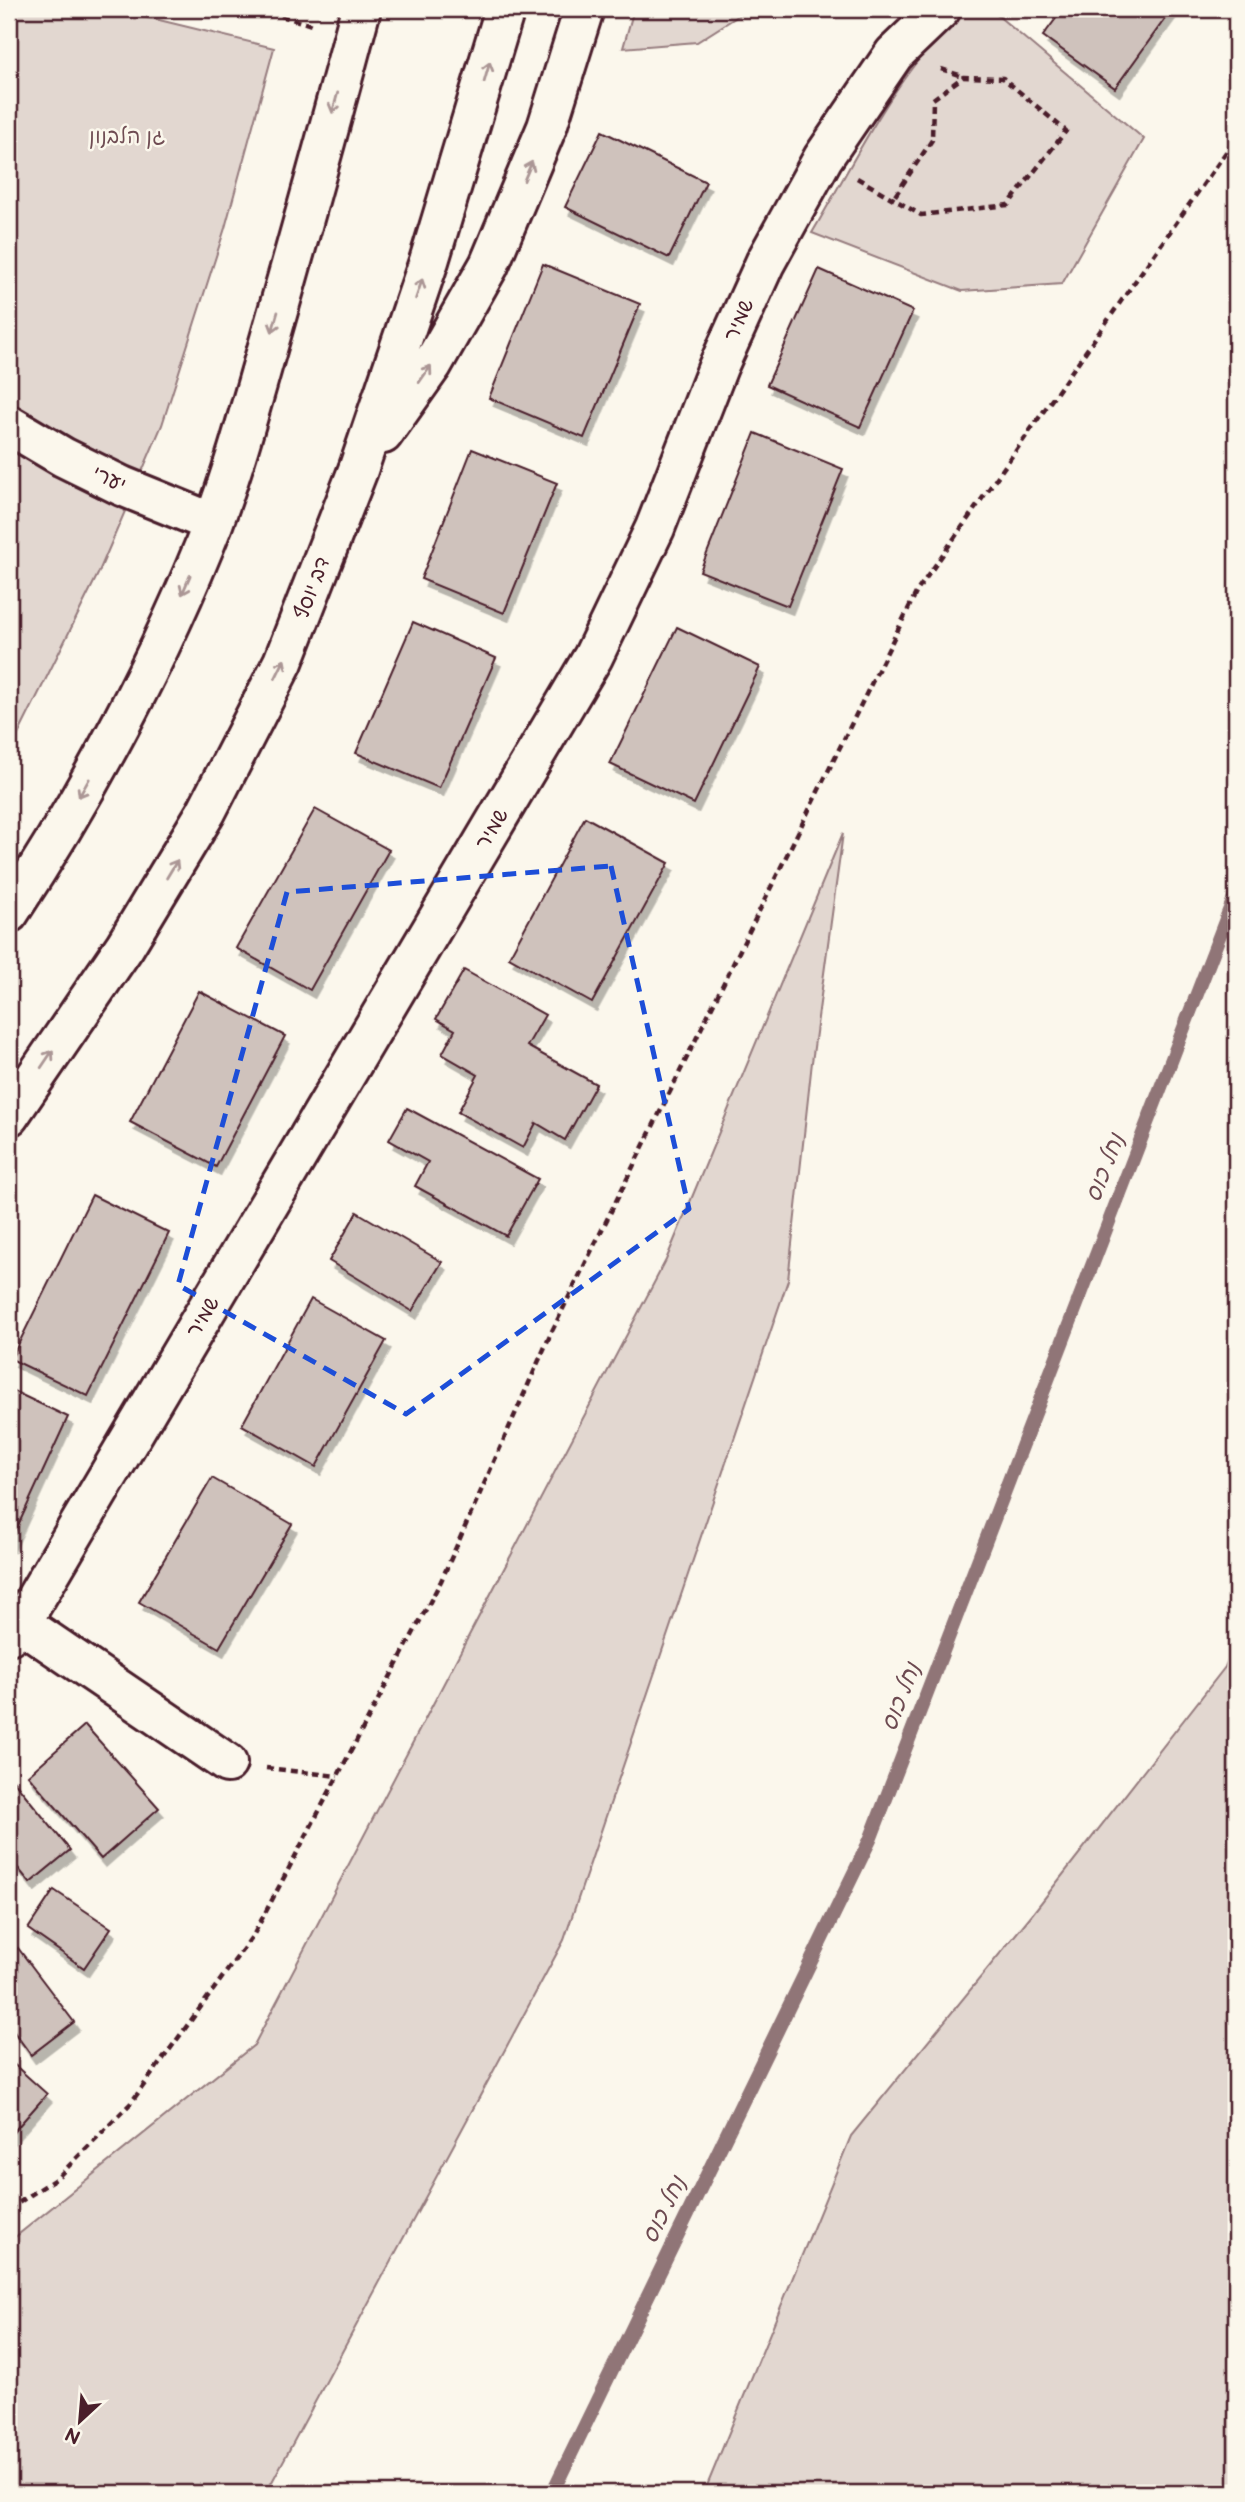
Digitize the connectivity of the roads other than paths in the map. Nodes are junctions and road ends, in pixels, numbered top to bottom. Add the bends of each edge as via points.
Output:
1 (505, 9) edge
2 (584, 9) edge
3 (941, 9) edge
4 (357, 23) edge
5 (9, 425) edge
6 (358, 470) junction
7 (213, 523) junction
8 (9, 913) edge
9 (9, 1116) edge
10 (15, 1629) edge
11 (227, 1763) road end

6 -> 1 main road, דב יוסף via 429,261
6 -> 2 main road via 432,365 489,265 547,127
3 - 10 main road, שמיר via 894,54 823,158 755,286 654,528 593,657
4 -> 7 main road via 304,222
5 - 7 main road, יערי via 122,486
9 -> 6 main road, דב יוסף via 125,946 206,812 283,662
7 -> 8 main road via 163,639 102,757
10 - 11 main road

